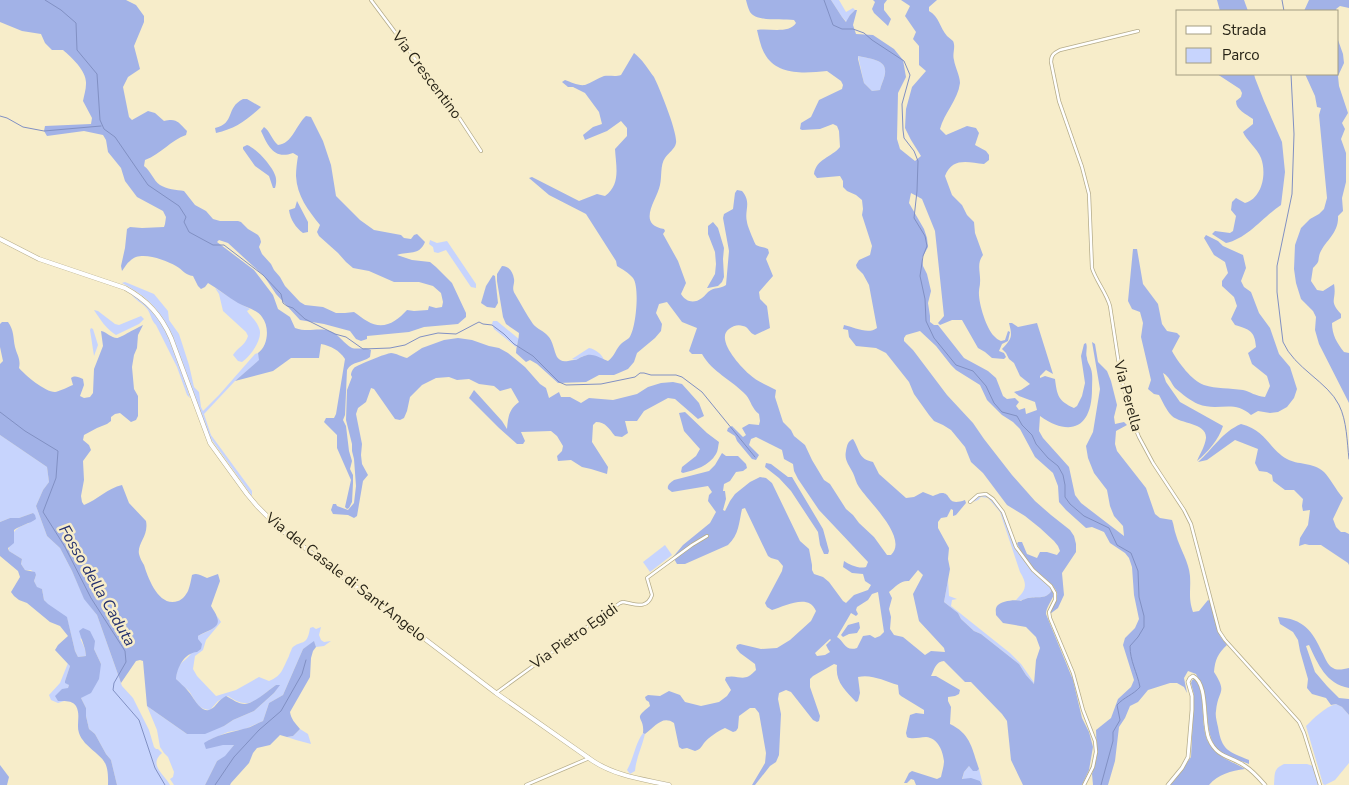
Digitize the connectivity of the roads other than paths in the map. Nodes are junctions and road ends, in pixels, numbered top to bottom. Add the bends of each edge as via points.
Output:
1 (370, 0) edge
2 (1138, 31) dead end
3 (481, 151) dead end
4 (0, 239) edge
5 (970, 502) dead end
6 (707, 536) dead end
7 (496, 693) junction
8 (588, 757) junction
9 (526, 785) edge
10 (669, 785) edge
11 (1084, 785) edge
12 (1168, 785) edge
13 (1265, 785) edge
14 (1320, 785) edge

1 - 3 street, Via Crescentino
2 - 14 street, Via Perella via 1055,52 1052,57 1059,101 1089,194 1092,268 1108,300 1121,378 1134,425 1153,463 1192,524 1219,631 1301,725
4 - 7 main road, Via del Casale di Sant'Angelo via 39,259 125,288 148,303 166,326 209,441 257,506 301,546
5 - 11 street via 982,494 993,498 1006,517 1012,539 1022,556 1055,593 1050,620 1073,672 1095,741 1093,767
6 - 7 street, Via Pietro Egidi via 647,578 652,595 646,604 618,604
7 - 8 main road, Via del Casale di Sant'Angelo
8 - 9 street
8 - 10 main road, Via del Casale di Sant'Angelo via 621,775
12 - 13 street via 1188,757 1192,710 1188,681 1192,676 1202,690 1211,744 1223,756 1246,766

